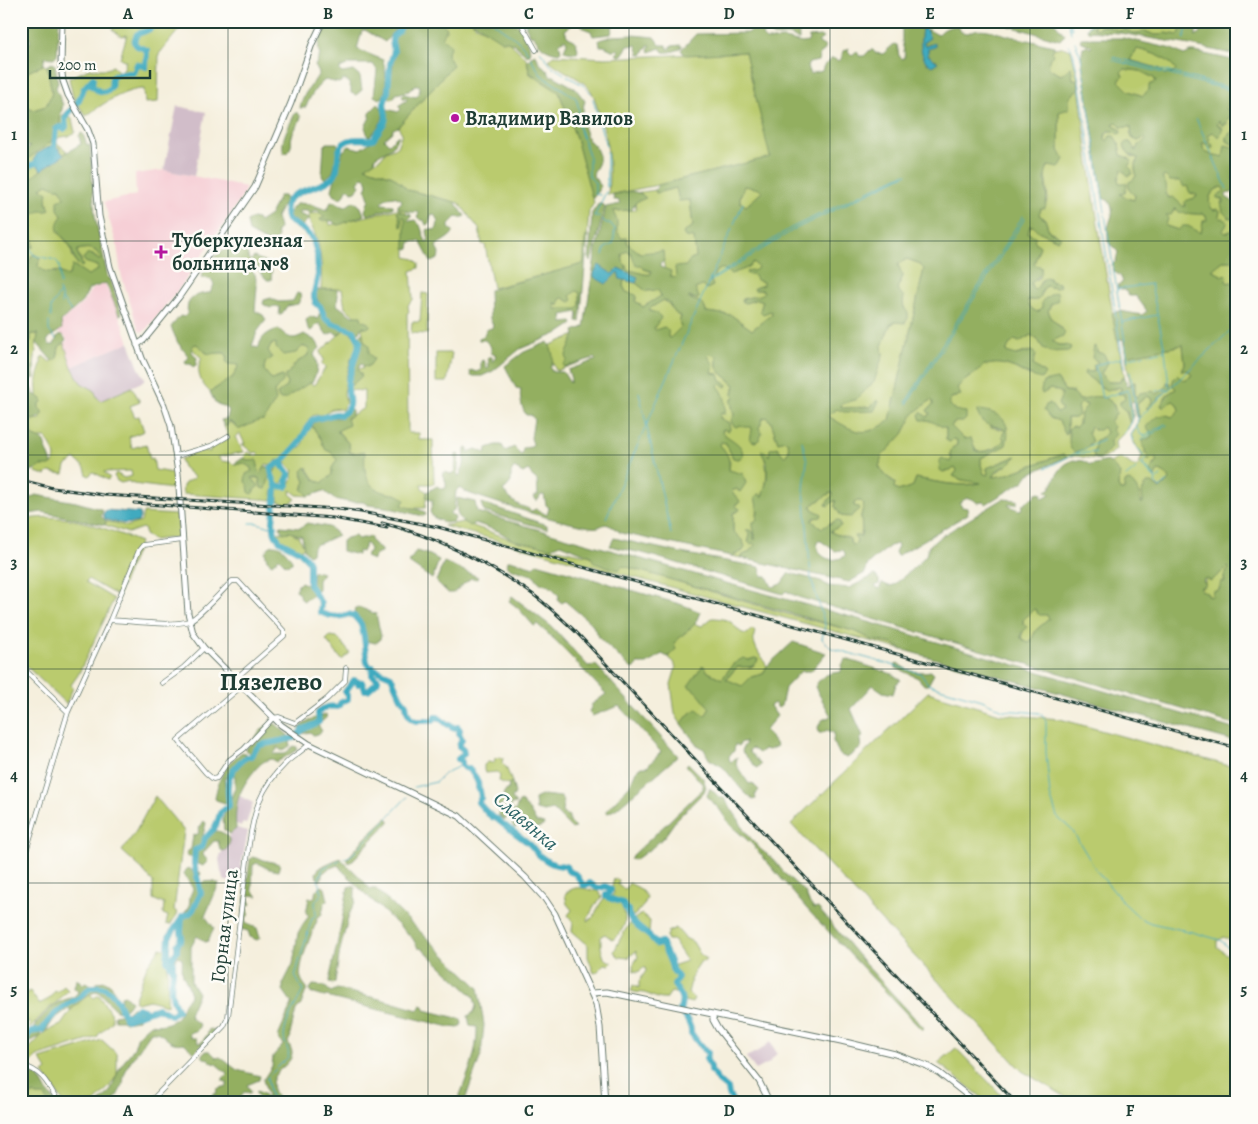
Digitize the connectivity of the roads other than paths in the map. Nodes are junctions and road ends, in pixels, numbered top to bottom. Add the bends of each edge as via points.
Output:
1 (62, 21) edge
2 (104, 21) edge
3 (323, 21) edge
4 (522, 21) edge
5 (111, 26) dead end
6 (536, 50) dead end
7 (137, 345) junction
8 (228, 436) dead end
9 (176, 456) junction
10 (183, 540) junction
11 (110, 620) junction
12 (189, 621) junction
13 (204, 648) junction
14 (21, 666) edge
15 (346, 668) dead end
16 (235, 679) junction
17 (162, 683) dead end
18 (242, 686) junction
19 (68, 712) junction
20 (273, 718) junction
21 (308, 744) junction
22 (21, 868) edge
23 (592, 993) junction
24 (712, 1014) junction
25 (21, 1065) edge
26 (59, 1103) edge
27 (150, 1103) edge
28 (605, 1103) edge
29 (770, 1103) edge
30 (977, 1103) edge

1 - 7 main road via 61,72 68,95 90,133 107,256
2 - 5 street
3 - 7 main road via 255,187 178,296
4 - 6 street
7 - 9 main road via 168,415
8 - 9 street via 210,446
9 - 10 main road
10 - 11 street via 141,547
10 - 12 main road
11 - 12 street via 153,624
11 - 19 street
12 - 13 main road
12 - 16 street via 232,581 238,581 284,631 284,636
13 - 16 main road
13 - 17 street
14 - 19 street
15 - 20 street via 346,681 295,723
16 - 18 main road
18 - 20 main road
18 - 20 street via 178,740 206,773 213,779 217,778 232,758
19 - 22 street
20 - 21 main road
21 - 23 main road via 466,821 525,876 551,906
21 - 27 street, Горная улица via 279,770 266,787 253,818 228,1017 224,1026
23 - 24 main road via 607,992
23 - 28 main road via 600,1027
24 - 29 main road via 718,1029 759,1081
24 - 30 main road via 910,1059 939,1073
25 - 26 street via 40,1074

